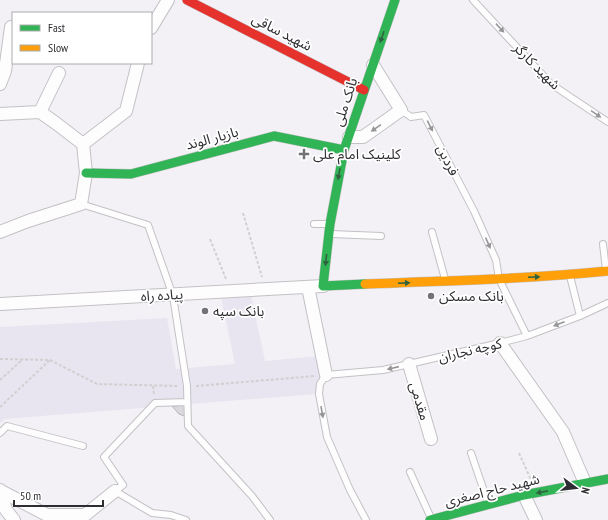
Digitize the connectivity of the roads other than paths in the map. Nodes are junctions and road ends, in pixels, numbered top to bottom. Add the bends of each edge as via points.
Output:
1 (168, 0) edge
2 (188, 0) edge
3 (395, 0) edge
4 (473, 0) edge
5 (152, 26) edge
6 (11, 27) dead end
7 (138, 64) edge
8 (372, 65) junction
9 (59, 73) dead end
10 (0, 84) edge
11 (364, 90) junction
12 (401, 110) junction
13 (40, 112) junction
14 (0, 114) edge
15 (608, 122) edge
16 (349, 137) junction
17 (83, 144) junction
18 (344, 150) junction
19 (86, 173) junction
20 (81, 204) junction
21 (314, 224) dead end
22 (330, 224) junction
23 (0, 232) edge
24 (432, 232) dead end
25 (329, 234) junction
26 (381, 236) dead end
27 (604, 244) dead end
28 (607, 271) edge
29 (570, 275) junction
30 (499, 279) junction
31 (445, 281) junction
32 (323, 286) junction
33 (308, 287) junction
34 (172, 295) junction
35 (608, 303) edge
36 (0, 304) edge
37 (580, 316) junction
38 (527, 336) junction
39 (500, 343) junction
40 (409, 364) junction
41 (326, 376) junction
42 (187, 402) junction
43 (0, 433) edge
44 (431, 439) dead end
45 (83, 446) dead end
46 (471, 453) dead end
47 (410, 472) dead end
48 (608, 478) edge
49 (585, 483) junction
50 (0, 491) edge
51 (115, 491) junction
52 (524, 495) junction
53 (488, 504) junction
54 (5, 515) edge
55 (14, 520) edge
56 (186, 520) edge
57 (270, 520) edge
58 (366, 520) edge
59 (431, 520) edge
60 (536, 520) edge

1 - 5 street
2 - 11 main road, شهید ساقی
3 -> 8 main road, بانک ملی
4 -> 15 lane, شهيد کارگر via 551,84
6 - 10 street via 5,71
7 - 17 street via 126,111
8 - 11 main road, بانک ملی
8 - 12 street
9 - 13 street
11 - 16 main road, بانک ملی
12 -> 16 street via 363,137
12 -> 30 lane, فردین via 411,117 424,115 477,218 496,260
13 - 14 street
13 - 17 street
16 - 18 main road, بانک ملی
17 - 19 street
18 - 19 main road, بازیار الوند via 274,136 131,174
18 -> 22 main road, بانک ملی
19 - 20 street
20 - 23 street
20 - 34 lane via 148,225
21 - 22 lane
22 - 25 main road, بانک ملی
24 - 31 lane
25 - 26 lane
25 -> 32 main road, بانک ملی
27 - 28 lane
28 - 29 main road
30 -> 29 main road
29 - 37 lane
30 - 31 main road
30 - 38 lane
32 -> 31 main road
32 - 33 street, پیاده راه
33 - 34 street, پیاده راه
33 - 41 street
34 - 36 street, پیاده راه
34 - 42 lane via 187,386
35 - 37 lane, کوچه نجاران
37 -> 38 lane, کوچه نجاران
38 - 39 lane, کوچه نجاران
39 - 40 lane, کوچه نجاران
39 - 49 street via 563,432
40 -> 41 lane, کوچه نجاران via 382,370
40 - 44 street, مقدمی
41 -> 58 lane via 320,384 319,394 327,437
42 - 51 lane via 155,403 104,457 123,485
42 - 57 lane via 188,426 252,496
43 - 45 lane via 7,426
46 - 53 lane
47 - 59 lane
48 - 49 main road, شهید حاج اصغری
49 -> 52 main road, شهید حاج اصغری
50 - 51 street via 48,515 85,514
50 - 54 street
51 - 56 lane via 152,513
52 - 53 main road, شهید حاج اصغری
52 - 60 street
53 - 59 main road, شهید حاج اصغری via 470,512
54 - 55 street

